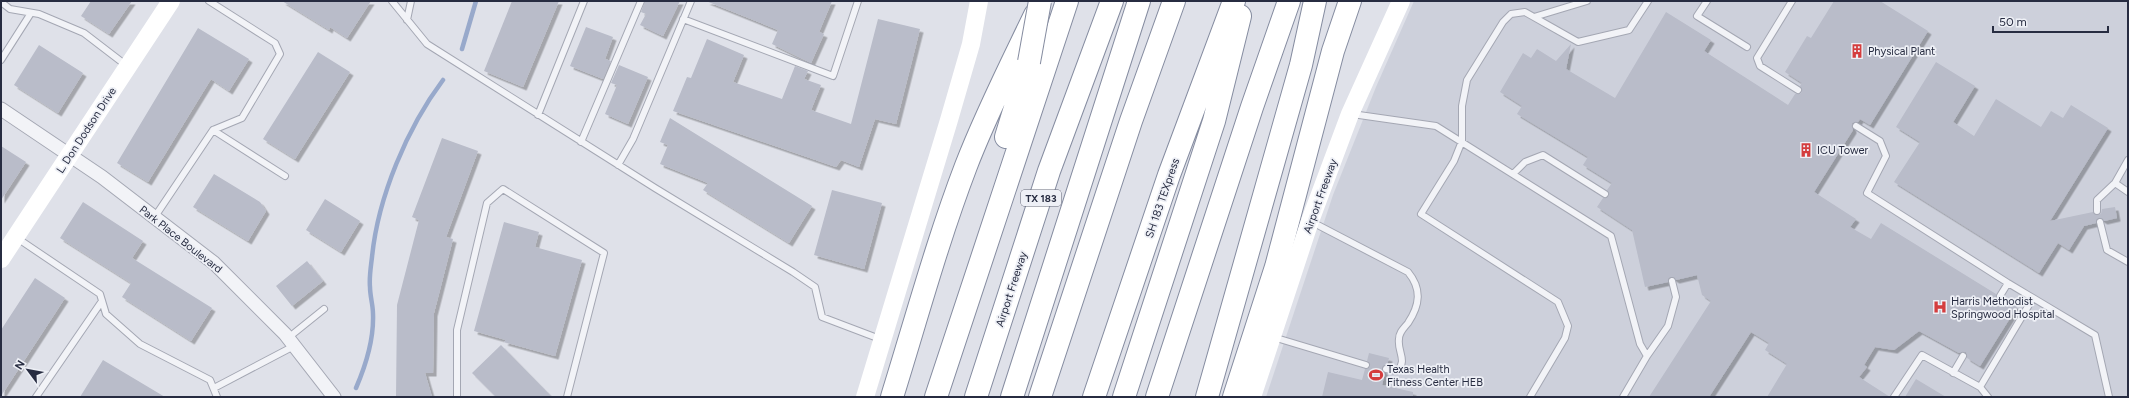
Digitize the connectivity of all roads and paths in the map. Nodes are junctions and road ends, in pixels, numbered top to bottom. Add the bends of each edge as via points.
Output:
1 (171, 1) edge
2 (209, 1) edge
3 (392, 1) edge
4 (411, 1) edge
5 (584, 1) edge
6 (641, 1) edge
7 (691, 1) edge
8 (858, 1) edge
9 (979, 1) edge
10 (1041, 1) edge
11 (1066, 1) edge
12 (1112, 1) edge
13 (1139, 1) edge
14 (1174, 1) edge
15 (1234, 1) edge
16 (1243, 1) edge
17 (1289, 1) edge
18 (1315, 1) edge
19 (1350, 1) edge
20 (1401, 1) edge
21 (1587, 1) edge
22 (1648, 1) edge
23 (1707, 1) edge
24 (1792, 1) edge
25 (1, 2) edge
26 (31, 13) junction
27 (1534, 17) junction
28 (683, 19) junction
29 (407, 20) junction
30 (1747, 47) dead end
31 (1, 60) edge
32 (128, 66) junction
33 (1798, 90) dead end
34 (1, 109) edge
35 (1350, 114) junction
36 (538, 115) junction
37 (1856, 126) dead end
38 (213, 130) junction
39 (1462, 141) junction
40 (581, 142) junction
41 (70, 155) junction
42 (2128, 160) edge
43 (618, 165) junction
44 (1513, 174) junction
45 (285, 176) dead end
46 (2115, 183) junction
47 (2128, 192) edge
48 (1605, 194) dead end
49 (2096, 211) dead end
50 (154, 218) junction
51 (1310, 221) junction
52 (2100, 222) dead end
53 (16, 237) junction
54 (1, 259) edge
55 (2128, 262) edge
56 (1672, 281) dead end
57 (2008, 283) junction
58 (2000, 296) dead end
59 (2033, 298) junction
60 (102, 301) junction
61 (324, 308) dead end
62 (1272, 337) junction
63 (882, 340) junction
64 (291, 342) junction
65 (1647, 356) junction
66 (1963, 356) dead end
67 (1366, 365) dead end
68 (1386, 369) dead end
69 (945, 371) junction
70 (1953, 372) junction
71 (1980, 387) junction
72 (214, 388) junction
73 (36, 397) edge
74 (217, 397) edge
75 (334, 397) edge
76 (457, 397) edge
77 (567, 397) edge
78 (865, 397) edge
79 (892, 397) edge
80 (936, 397) edge
81 (976, 397) edge
82 (1012, 397) edge
83 (1040, 397) edge
84 (1094, 397) edge
85 (1124, 397) edge
86 (1157, 397) edge
87 (1207, 397) edge
88 (1234, 397) edge
89 (1252, 397) edge
90 (1530, 397) edge
91 (1623, 397) edge
92 (1894, 397) edge
93 (1988, 397) edge
94 (2109, 397) edge

1 - 32 main road, L. Don Dodson Drive
2 - 38 lane via 276,43 280,54 242,118
3 - 29 lane
4 - 29 lane
5 - 36 lane
6 - 40 lane
7 - 28 lane
8 - 28 lane via 834,76
9 - 63 main road via 971,44
10 - 69 highway, bridge via 1029,62 946,334
10 - 79 highway via 994,99 966,167 939,244
11 - 69 highway
12 - 81 highway, Airport Freeway / TX 183 via 1049,171
13 - 82 highway
14 - 83 highway via 1131,121
15 - 84 highway, SH 183 TEXpress via 1169,176
16 - 85 highway via 1214,121
17 - 86 highway
18 - 87 highway via 1277,155
19 - 88 highway via 1334,51 1276,267
20 - 35 main road, Airport Freeway
21 - 27 lane
22 - 27 lane via 1629,30 1578,42
23 - 30 lane via 1697,16
24 - 33 lane via 1757,58 1760,66
25 - 26 lane via 10,9
26 - 31 lane
26 - 32 lane via 84,32
27 - 39 lane via 1525,12 1511,14 1503,22 1467,80 1462,106
28 - 43 lane via 633,140
29 - 36 lane via 427,44
32 - 41 main road, L. Don Dodson Drive
34 - 41 street, Park Place Boulevard
35 - 39 lane via 1436,126
35 - 51 main road, Airport Freeway
36 - 40 lane
37 - 57 lane via 1880,141 1886,156 1867,193
38 - 45 lane
38 - 50 lane
39 - 44 lane
39 - 90 lane via 1454,161 1421,214 1558,302 1568,326 1565,338
40 - 43 lane
41 - 50 street, Park Place Boulevard
41 - 53 main road, L. Don Dodson Drive
42 - 46 lane
43 - 63 lane via 815,288 822,317
44 - 48 lane via 1525,162 1543,155
44 - 65 lane via 1611,236 1640,344
46 - 47 lane
46 - 49 lane via 2097,200
50 - 64 street, Park Place Boulevard via 214,263
51 - 62 main road, Airport Freeway
51 - 68 lane via 1408,272 1415,281 1418,291 1415,312 1400,333 1399,339 1403,361 1397,371
52 - 55 lane via 2107,250
53 - 54 main road, L. Don Dodson Drive
53 - 60 lane via 100,294
56 - 65 lane via 1676,297 1668,326
57 - 58 lane
57 - 59 lane
59 - 71 lane
59 - 94 lane via 2095,335
60 - 72 lane via 106,314 140,344 210,380
60 - 73 lane
61 - 64 lane
62 - 67 lane
62 - 89 main road, Airport Freeway
63 - 78 main road
64 - 72 lane
64 - 75 street, Park Place Boulevard
65 - 91 lane
66 - 70 lane
69 - 80 highway
70 - 71 lane
70 - 92 lane via 1922,356
71 - 93 lane
72 - 74 lane
76 - 77 lane via 457,330 486,203 503,189 604,253

